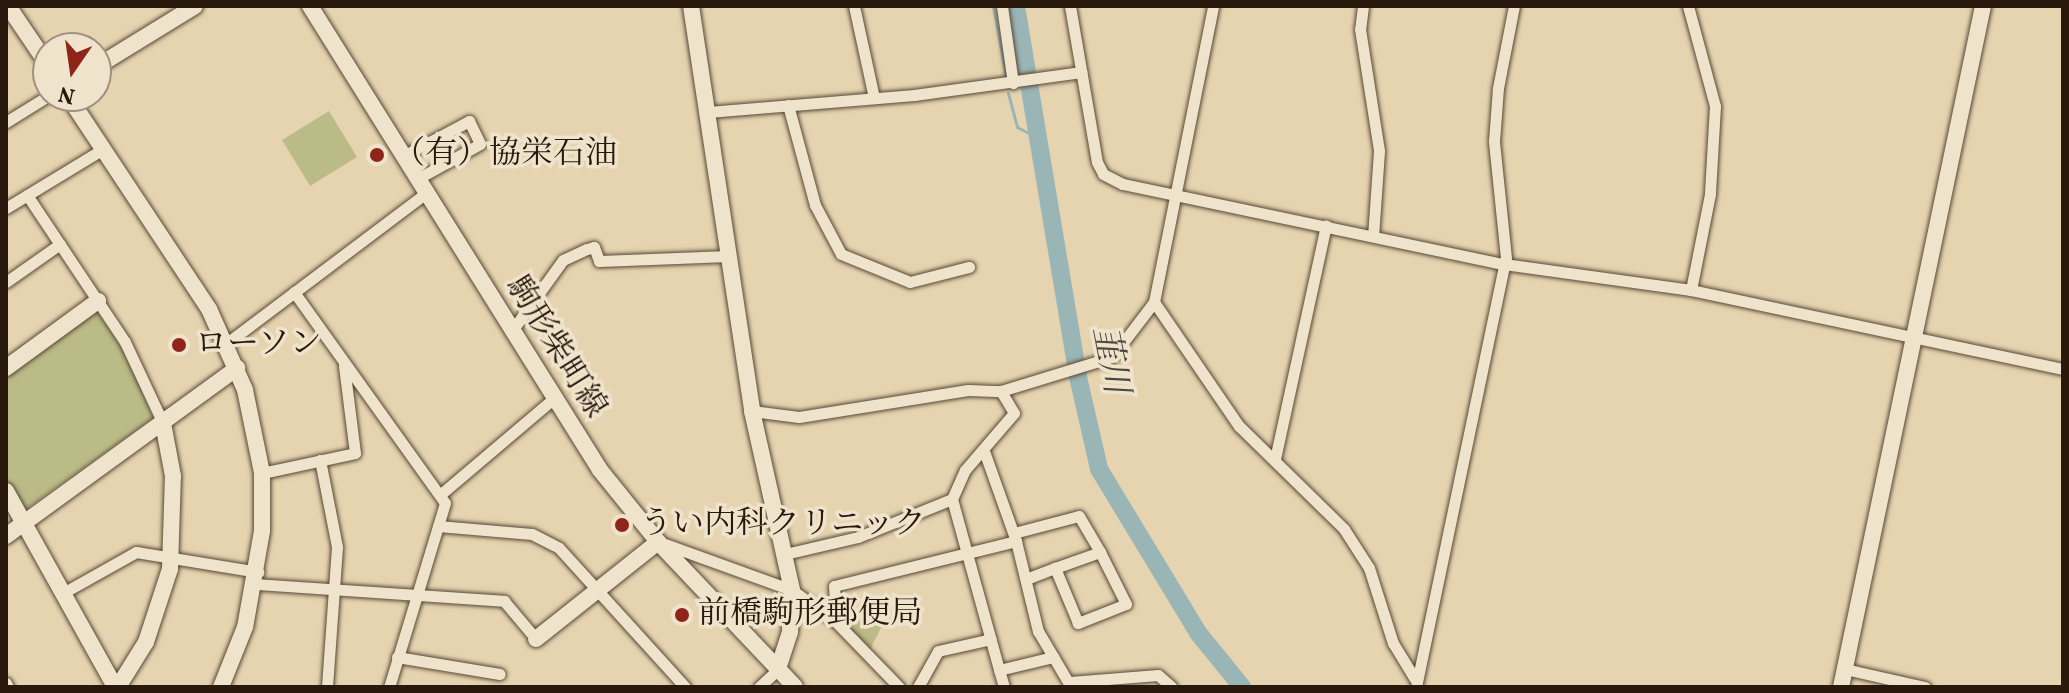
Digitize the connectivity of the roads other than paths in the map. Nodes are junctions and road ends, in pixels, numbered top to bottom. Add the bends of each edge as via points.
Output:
1 (8, 6) edge
2 (195, 6) edge
3 (310, 6) edge
4 (691, 6) edge
5 (854, 6) edge
6 (1002, 6) edge
7 (1070, 6) edge
8 (1213, 6) edge
9 (1363, 6) edge
10 (1514, 6) edge
11 (1688, 6) edge
12 (1983, 6) edge
13 (32, 41) edge
14 (112, 57) edge
15 (1081, 72) junction
16 (1016, 82) junction
17 (874, 98) junction
18 (788, 105) junction
19 (32, 106) edge
20 (79, 112) edge
21 (708, 112) junction
22 (6, 122) edge
23 (103, 149) junction
24 (403, 156) junction
25 (422, 186) junction
26 (27, 195) junction
27 (1176, 196) junction
28 (6, 208) edge
29 (1326, 226) junction
30 (1373, 236) junction
31 (60, 244) junction
32 (729, 256) junction
33 (1504, 264) junction
34 (969, 267) dead end
35 (6, 282) edge
36 (1691, 290) junction
37 (294, 292) junction
38 (98, 301) junction
39 (1154, 302) junction
40 (511, 332) junction
41 (1914, 337) junction
42 (227, 343) junction
43 (344, 362) junction
44 (6, 368) edge
45 (237, 368) junction
46 (2063, 369) edge
47 (1001, 391) junction
48 (552, 400) junction
49 (752, 411) junction
50 (163, 423) junction
51 (984, 451) junction
52 (1275, 459) junction
53 (320, 460) junction
54 (262, 473) junction
55 (6, 491) edge
56 (441, 494) junction
57 (952, 499) junction
58 (24, 523) junction
59 (438, 526) junction
60 (6, 536) edge
61 (1015, 537) junction
62 (658, 542) junction
63 (969, 552) junction
64 (1100, 552) junction
65 (785, 554) junction
66 (171, 558) junction
67 (1055, 568) junction
68 (257, 578) junction
69 (1026, 579) junction
70 (792, 590) junction
71 (335, 592) junction
72 (597, 592) junction
73 (63, 593) junction
74 (421, 595) junction
75 (836, 622) junction
76 (536, 639) joint
77 (991, 639) junction
78 (397, 657) junction
79 (1053, 657) junction
80 (778, 669) junction
81 (1845, 669) junction
82 (999, 670) junction
83 (500, 674) dead end
84 (1416, 683) edge
85 (1070, 684) edge
86 (116, 687) edge
87 (221, 687) edge
88 (327, 687) edge
89 (389, 687) edge
90 (685, 687) edge
91 (759, 687) edge
92 (795, 687) edge
93 (899, 687) edge
94 (918, 687) edge
95 (1004, 687) edge
96 (1172, 687) edge
97 (1841, 687) edge
98 (1925, 687) edge

1 - 13 street
2 - 14 street
3 - 24 street, 駒形柴町線
4 - 21 street
5 - 17 street
6 - 16 street
7 - 15 street
8 - 27 street
9 - 30 street via 1360,29 1379,151
10 - 33 street via 1494,141
11 - 36 street via 1715,106 1710,194
12 - 41 street
15 - 16 street
15 - 27 street via 1103,174
16 - 17 street
17 - 18 street
18 - 21 street
18 - 34 street via 815,205 841,254 910,282
19 - 22 street
20 - 23 street
21 - 32 street
23 - 26 street
23 - 42 street
24 - 25 street, 駒形柴町線
24 - 25 street via 469,121 480,144
25 - 37 street
25 - 40 street, 駒形柴町線
26 - 28 street
26 - 31 street
27 - 29 street
27 - 39 street
29 - 30 street
29 - 52 street
30 - 33 street
31 - 35 street
31 - 38 street
32 - 40 street via 599,261 594,247 587,249 563,260
32 - 49 street
33 - 36 street
33 - 84 street
36 - 41 street
37 - 42 street
37 - 43 street
38 - 44 street
38 - 50 street via 136,361
39 - 47 street via 1112,357
39 - 52 street via 1223,405
40 - 48 street, 駒形柴町線
41 - 46 street
41 - 81 street
42 - 45 street
43 - 53 street via 355,453
43 - 56 street
45 - 50 street
45 - 54 street
47 - 49 street via 968,390 799,417
47 - 51 street via 1014,413
48 - 56 street
48 - 62 street, 駒形柴町線
49 - 65 street
50 - 58 street
50 - 66 street via 173,476
51 - 57 street via 965,470
51 - 61 street
52 - 84 street via 1317,498 1369,568 1393,643
53 - 54 street
53 - 71 street via 337,547
54 - 68 street
55 - 58 street
56 - 59 street via 445,503
57 - 63 street
57 - 65 street via 858,537
58 - 60 street
58 - 73 street
59 - 72 street via 540,537 559,548
59 - 74 street
61 - 63 street
61 - 64 street via 1079,516
61 - 69 street
62 - 70 street
62 - 72 street
62 - 80 street, 駒形柴町線
63 - 75 street via 834,586
63 - 77 street
64 - 67 street
64 - 67 street via 1126,604 1078,623
65 - 70 street
66 - 68 street
66 - 73 street via 136,552
66 - 86 street via 146,642
67 - 69 street
68 - 71 street
68 - 87 street
69 - 79 street via 1038,631
70 - 75 street
70 - 80 street via 790,632
71 - 74 street
71 - 88 street
72 - 76 street
72 - 90 street
73 - 86 street
74 - 76 street via 504,601
74 - 78 street
75 - 93 street
77 - 82 street
77 - 94 street via 938,651
78 - 83 street
78 - 89 street
79 - 82 street
79 - 85 street
80 - 91 street
80 - 92 street, 駒形柴町線
81 - 97 street
81 - 98 street
82 - 95 street
85 - 96 street via 1158,675

